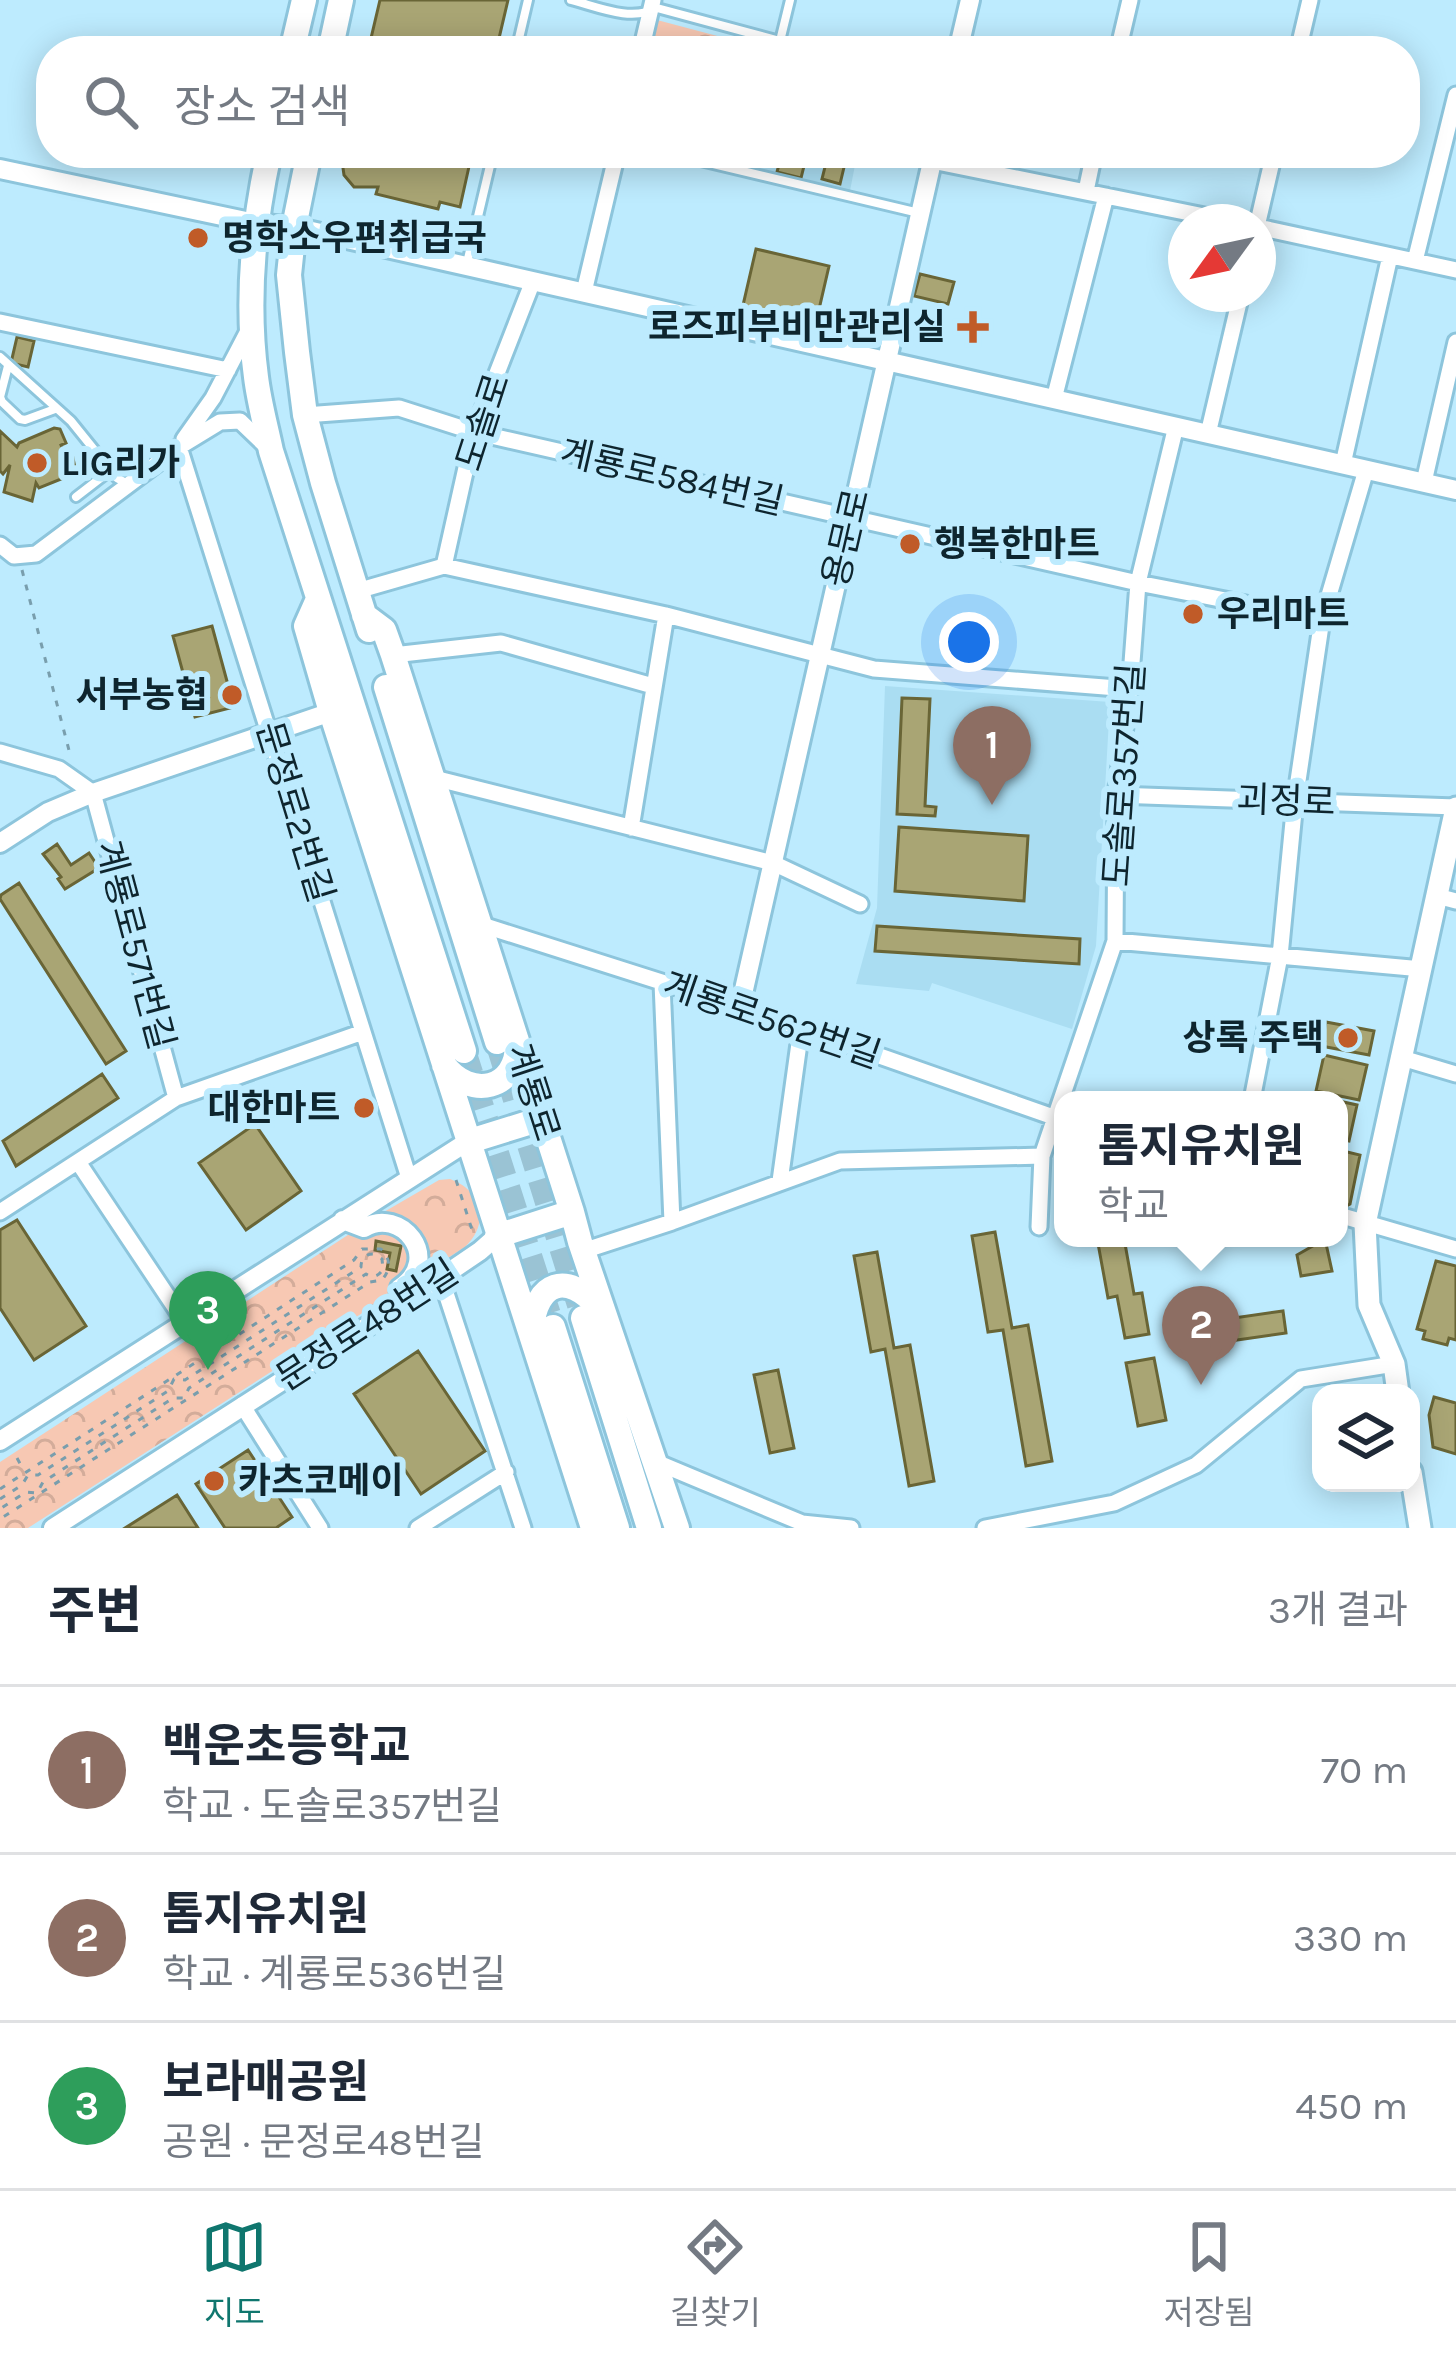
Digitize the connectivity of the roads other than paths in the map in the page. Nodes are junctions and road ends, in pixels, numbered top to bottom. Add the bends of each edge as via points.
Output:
1 (304, 0) edge
2 (341, 0) edge
3 (528, 0) edge
4 (571, 0) edge
5 (790, 0) edge
6 (970, 0) edge
7 (1130, 0) edge
8 (1310, 0) edge
9 (652, 7) edge
10 (296, 36) edge
11 (334, 36) edge
12 (520, 36) edge
13 (761, 36) edge
14 (781, 36) edge
15 (962, 36) edge
16 (1122, 36) edge
17 (1302, 36) edge
18 (1456, 94) edge
19 (266, 168) edge
20 (306, 168) edge
21 (489, 168) edge
22 (613, 168) edge
23 (731, 168) edge
24 (930, 168) edge
25 (982, 168) edge
26 (1090, 168) edge
27 (1271, 168) edge
28 (0, 169) edge
29 (1085, 191) junction
30 (1106, 196) junction
31 (1263, 204) edge
32 (1168, 209) edge
33 (920, 213) junction
34 (255, 223) junction
35 (294, 227) junction
36 (1276, 228) edge
37 (1390, 256) junction
38 (1415, 261) junction
39 (466, 266) junction
40 (1456, 271) edge
41 (532, 281) junction
42 (584, 292) junction
43 (1237, 312) edge
44 (253, 321) junction
45 (0, 322) edge
46 (1456, 342) edge
47 (0, 357) edge
48 (886, 361) junction
49 (8, 366) junction
50 (228, 370) junction
51 (1054, 399) junction
52 (56, 409) junction
53 (305, 415) junction
54 (1176, 426) junction
55 (474, 432) junction
56 (1208, 434) junction
57 (179, 446) junction
58 (271, 451) junction
59 (1343, 464) junction
60 (110, 470) junction
61 (1366, 470) junction
62 (1424, 482) junction
63 (129, 484) junction
64 (1456, 490) edge
65 (76, 496) dead end
66 (851, 517) junction
67 (0, 545) edge
68 (444, 566) junction
69 (1138, 583) junction
70 (318, 598) junction
71 (361, 603) junction
72 (666, 615) junction
73 (1322, 620) junction
74 (393, 655) junction
75 (820, 655) junction
76 (653, 686) junction
77 (1130, 689) junction
78 (331, 712) junction
79 (269, 731) junction
80 (0, 752) edge
81 (434, 778) junction
82 (93, 793) junction
83 (1116, 795) junction
84 (1295, 801) junction
85 (1456, 808) edge
86 (631, 828) junction
87 (0, 843) edge
88 (772, 863) junction
89 (1447, 899) edge
90 (860, 904) dead end
91 (479, 924) junction
92 (1115, 941) junction
93 (1280, 956) junction
94 (1422, 969) junction
95 (662, 982) junction
96 (740, 1007) junction
97 (801, 1029) junction
98 (363, 1031) junction
99 (506, 1039) junction
100 (452, 1054) junction
101 (1402, 1058) junction
102 (1456, 1074) edge
103 (1068, 1091) edge
104 (1254, 1091) edge
105 (176, 1098) junction
106 (1054, 1117) edge
107 (541, 1119) junction
108 (1054, 1130) edge
109 (467, 1142) junction
110 (1042, 1156) junction
111 (78, 1162) junction
112 (409, 1178) junction
113 (781, 1180) junction
114 (0, 1212) edge
115 (572, 1212) junction
116 (1348, 1218) edge
117 (343, 1220) junction
118 (672, 1222) junction
119 (1365, 1224) junction
120 (1039, 1227) dead end
121 (486, 1237) junction
122 (1456, 1249) edge
123 (583, 1251) junction
124 (441, 1278) junction
125 (399, 1306) junction
126 (594, 1316) junction
127 (184, 1322) junction
128 (542, 1331) junction
129 (1394, 1364) junction
130 (1397, 1384) edge
131 (242, 1405) junction
132 (0, 1442) edge
133 (656, 1462) junction
134 (506, 1472) junction
135 (1414, 1492) edge
136 (53, 1528) edge
137 (320, 1528) edge
138 (418, 1528) edge
139 (524, 1528) edge
140 (592, 1528) edge
141 (617, 1528) edge
142 (649, 1528) edge
143 (677, 1528) edge
144 (851, 1528) edge
145 (985, 1528) edge
146 (1420, 1528) edge

1 - 10 main road
2 - 11 main road
3 - 12 lane
4 - 9 lane via 623,14
5 - 14 lane
6 - 15 street
7 - 16 street
8 - 17 street
9 - 13 lane
18 - 38 street
19 - 34 main road, 계룡로
20 - 35 main road, 계룡로
21 - 39 lane
22 - 42 street
23 - 33 lane
24 - 33 street, 용문로
25 - 29 street
26 - 29 street
27 - 31 street
28 - 34 street
29 - 30 street
30 - 32 street
30 - 51 street
33 - 48 street, 용문로
34 - 35 street
34 - 44 main road, 계룡로
35 - 39 street
35 - 53 main road, 계룡로 via 289,275
36 - 37 street
37 - 38 street
37 - 59 street
38 - 40 street
39 - 41 street
41 - 42 street
41 - 55 street, 도솔로
42 - 48 street
43 - 56 street
44 - 50 street
44 - 58 main road, 계룡로
45 - 50 street
46 - 62 street
47 - 49 lane
48 - 51 street
48 - 66 street, 용문로
49 - 52 lane
49 - 52 lane via 2,402 25,419
50 - 57 street
51 - 54 street
52 - 60 lane
53 - 55 street, 계룡로584번길 via 399,408
53 - 71 main road, 계룡로
54 - 56 street
54 - 69 street, 도솔로357번길
55 - 66 street, 계룡로584번길
55 - 68 street, 도솔로
56 - 59 street
57 - 58 street via 230,420
57 - 63 street
57 - 79 street, 문정로2번길
58 - 70 main road, 계룡로
59 - 61 street
60 - 63 lane
60 - 65 lane
61 - 62 street
61 - 73 street
62 - 64 street
63 - 67 street via 36,554 14,556
66 - 69 street, 계룡로584번길
66 - 75 street, 용문로
68 - 71 street
68 - 72 street
69 - 73 street, 계룡로584번길
69 - 77 street, 도솔로357번길
70 - 78 main road, 계룡로 via 306,626
70 - 100 main road, 계룡로
71 - 74 main road, 계룡로
71 - 99 main road, 계룡로
72 - 75 street
72 - 76 street
73 - 84 street
74 - 76 street via 500,643
74 - 81 main road, 계룡로
75 - 77 street via 874,669
75 - 88 street, 용문로
76 - 86 street
77 - 83 street, 도솔로357번길
78 - 79 street, 계룡로571번길
78 - 100 main road, 계룡로
79 - 82 street, 계룡로571번길
79 - 98 street, 문정로2번길
80 - 82 street via 59,770
81 - 86 street
81 - 91 main road, 계룡로
82 - 87 street, 계룡로571번길
82 - 105 street, 계룡로571번길
83 - 84 street, 괴정로
83 - 92 street, 도솔로357번길
84 - 85 street, 괴정로
84 - 93 street
85 - 89 main road, 괴정로
86 - 88 street
88 - 90 street
88 - 96 street, 용문로
89 - 94 main road, 괴정로
91 - 95 street, 계룡로562번길
91 - 99 main road, 계룡로
92 - 93 street
92 - 103 street, 도솔로357번길
93 - 94 street
93 - 104 street
94 - 101 main road, 괴정로
95 - 96 street, 계룡로562번길
95 - 118 street
96 - 97 street, 계룡로562번길
97 - 106 street, 계룡로562번길
97 - 113 street
98 - 105 street
98 - 112 street, 문정로2번길
99 - 100 main road via 518,1048 516,1060 489,1085 453,1077
99 - 107 main road, 계룡로
100 - 109 main road, 계룡로
101 - 102 street
101 - 119 main road, 괴정로
105 - 111 street
107 - 109 main road
107 - 115 main road, 계룡로
108 - 110 street, 도솔로357번길
109 - 112 street
109 - 121 main road, 계룡로
110 - 113 street via 840,1161
110 - 120 street, 도솔로357번길
111 - 114 street
111 - 127 street
112 - 117 street
113 - 118 street
115 - 121 main road
115 - 123 main road, 계룡로
116 - 119 street
117 - 125 street via 364,1228 388,1222 416,1245 420,1264 400,1288
117 - 127 street
118 - 123 street
119 - 122 street
119 - 129 main road, 괴정로 via 1369,1305
121 - 124 street, 문정로48번길
121 - 128 main road, 계룡로
123 - 126 main road, 계룡로
124 - 125 street, 문정로48번길
124 - 134 street
125 - 131 street, 문정로48번길
126 - 128 main road via 582,1290 551,1288 536,1302
126 - 133 main road, 계룡로
126 - 142 main road, 계룡로
127 - 132 street
128 - 140 main road
128 - 141 main road, 계룡로
129 - 130 main road, 괴정로
129 - 145 street via 1301,1378 1196,1466 1114,1503
131 - 136 street, 문정로48번길
131 - 137 street
133 - 143 main road, 계룡로
133 - 144 street via 802,1523
134 - 138 street
134 - 139 street
135 - 146 main road

